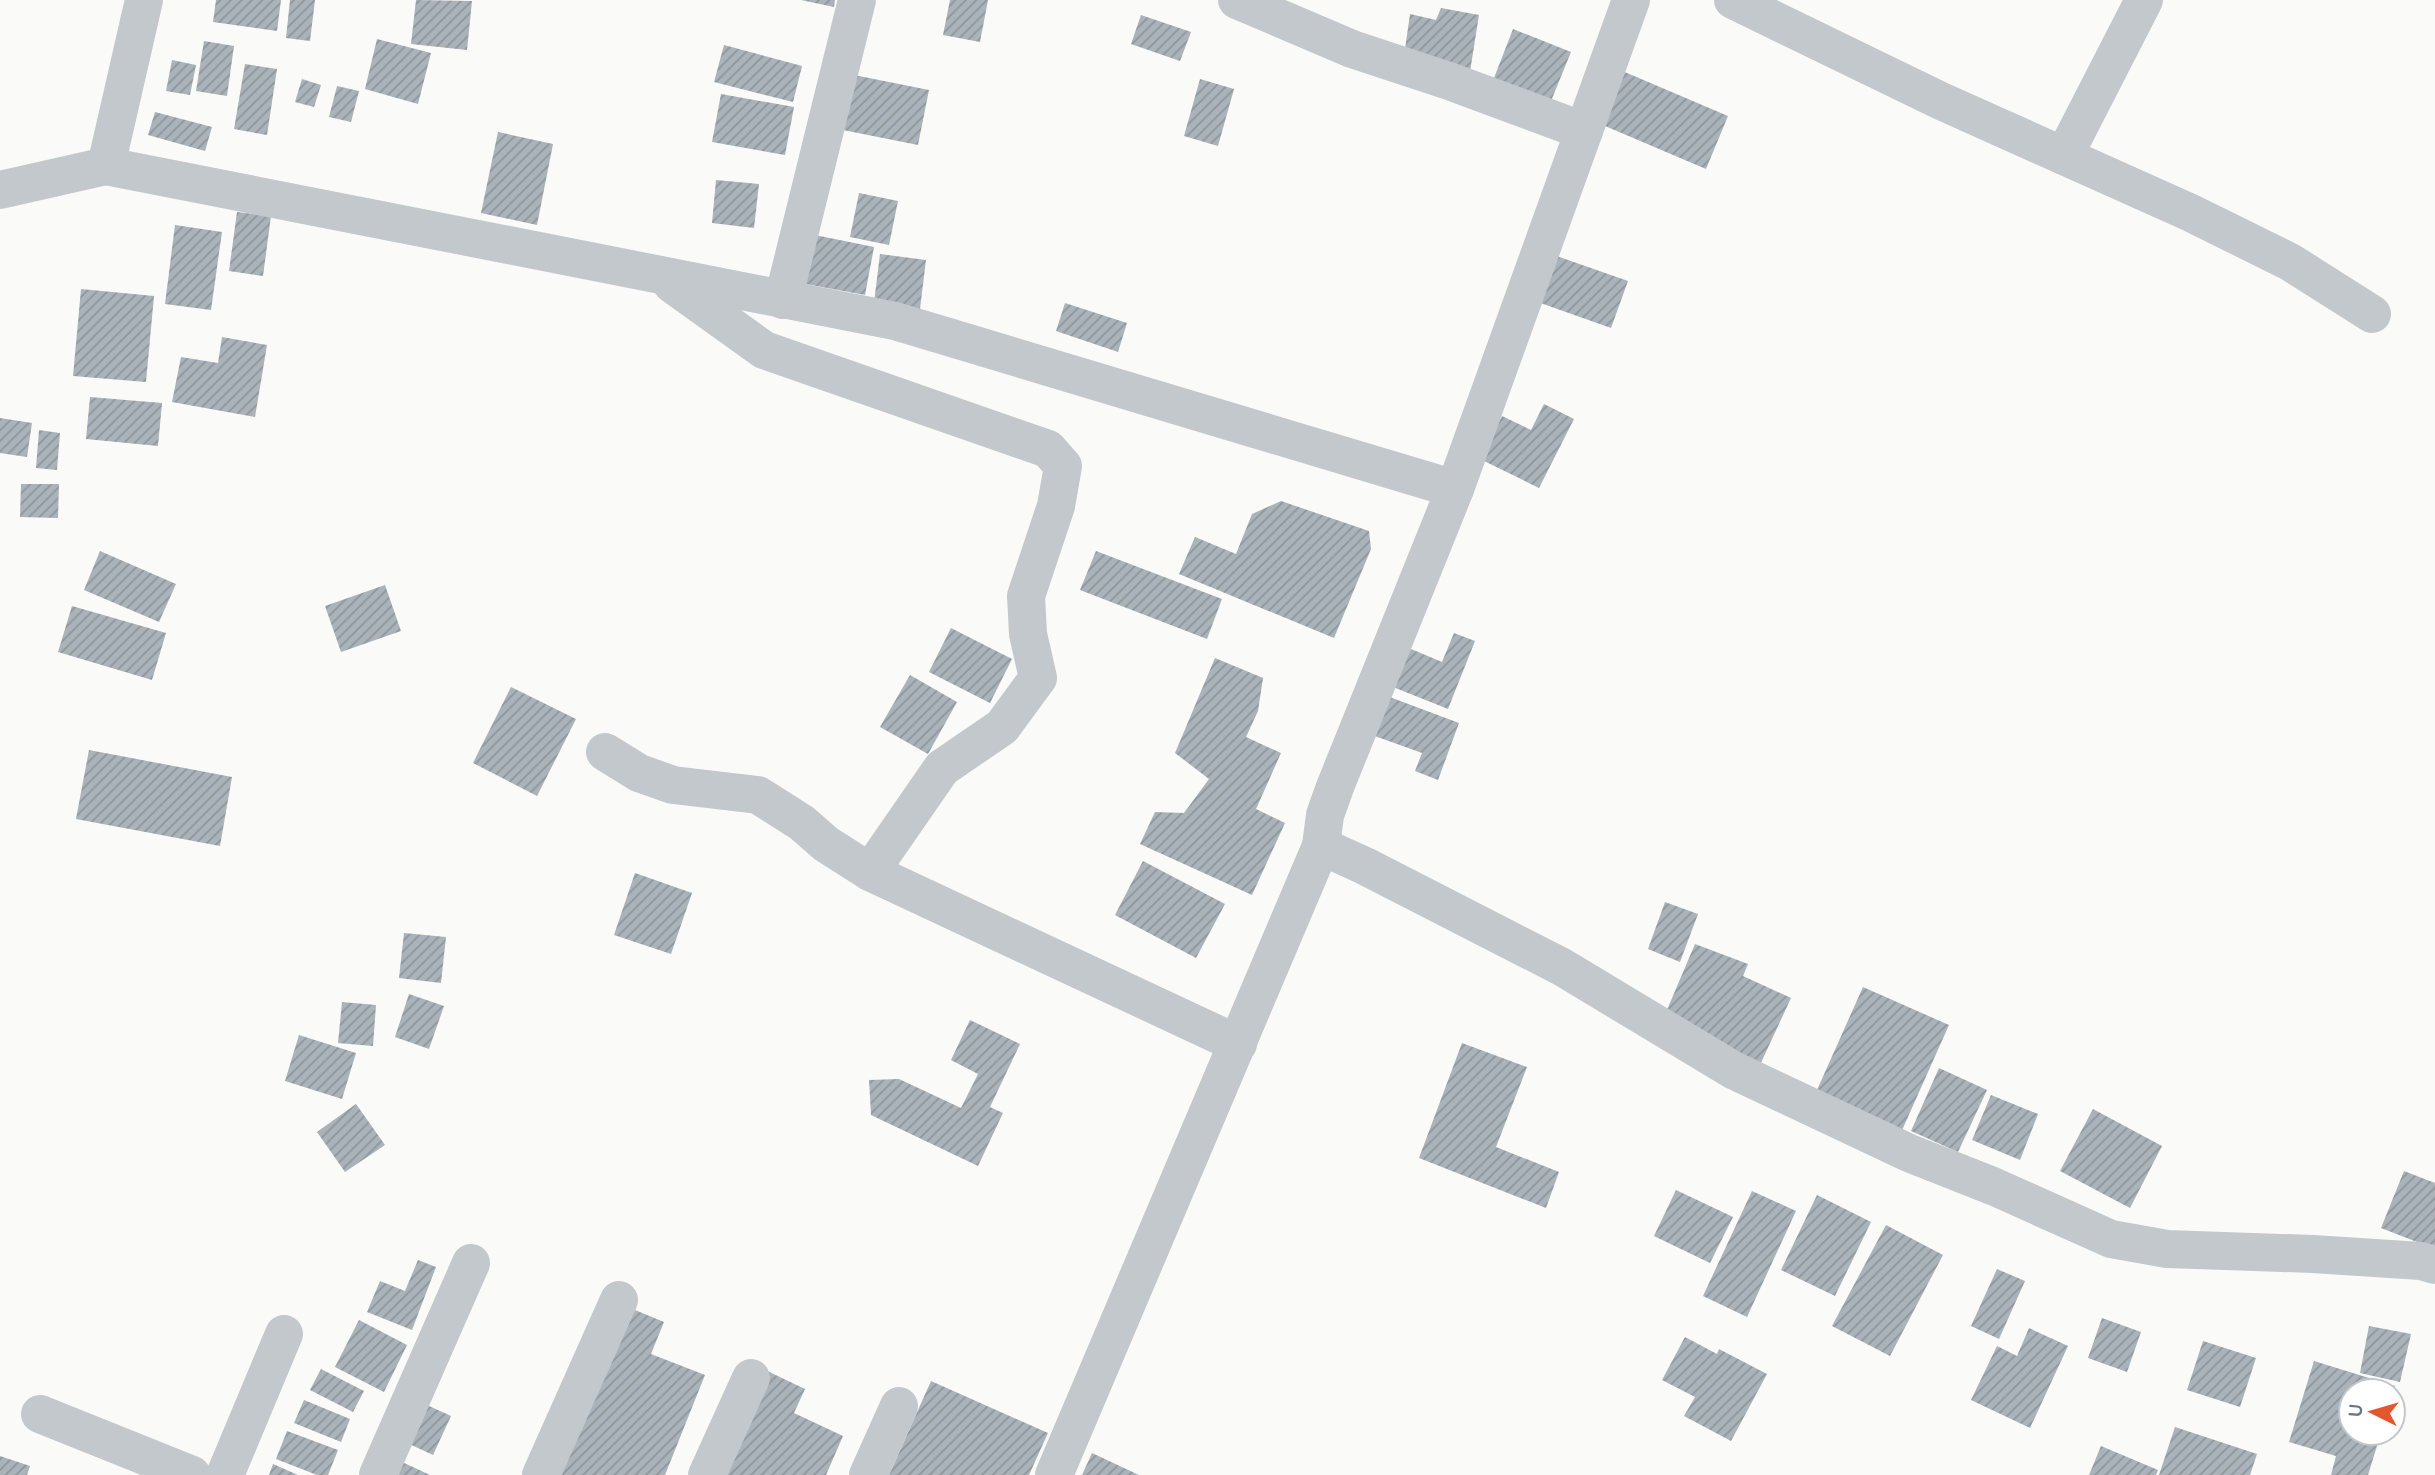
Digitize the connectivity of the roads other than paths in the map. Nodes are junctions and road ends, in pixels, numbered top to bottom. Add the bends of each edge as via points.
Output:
1 (144, 0) edge
2 (857, 0) edge
3 (1632, 0) edge
4 (1733, 0) edge
5 (2144, 0) edge
6 (1253, 3) edge
7 (1584, 131) junction
8 (2064, 156) junction
9 (106, 166) junction
10 (0, 190) edge
11 (662, 276) junction
12 (783, 300) junction
13 (2372, 314) dead end
14 (1455, 489) junction
15 (605, 752) dead end
16 (1321, 846) junction
17 (870, 872) junction
18 (1238, 1044) junction
19 (471, 1263) dead end
20 (2435, 1265) edge
21 (619, 1300) dead end
22 (284, 1334) dead end
23 (751, 1378) dead end
24 (899, 1406) dead end
25 (40, 1414) dead end
26 (192, 1475) edge
27 (225, 1475) edge
28 (378, 1475) edge
29 (541, 1475) edge
30 (707, 1475) edge
31 (868, 1475) edge
32 (1054, 1475) edge

1 - 9 street
2 - 12 street
3 - 7 street
4 - 8 street via 1941,102
5 - 8 street
6 - 7 street via 1352,49
7 - 14 street
8 - 13 street via 2290,262
9 - 10 street
9 - 11 street
11 - 12 street
11 - 17 street via 764,350 1048,449 1063,466 1056,506 1026,596 1028,634 1038,678 1002,727 942,768
12 - 14 street via 895,321
14 - 16 street via 1335,787
15 - 17 street via 639,773 673,785 758,795
16 - 18 street
16 - 20 street via 1562,967 1733,1070 1909,1153 2111,1239 2167,1249 2313,1254
17 - 18 street
18 - 32 street
19 - 28 street
21 - 29 street
22 - 27 street
23 - 30 street
24 - 31 street
25 - 26 street

